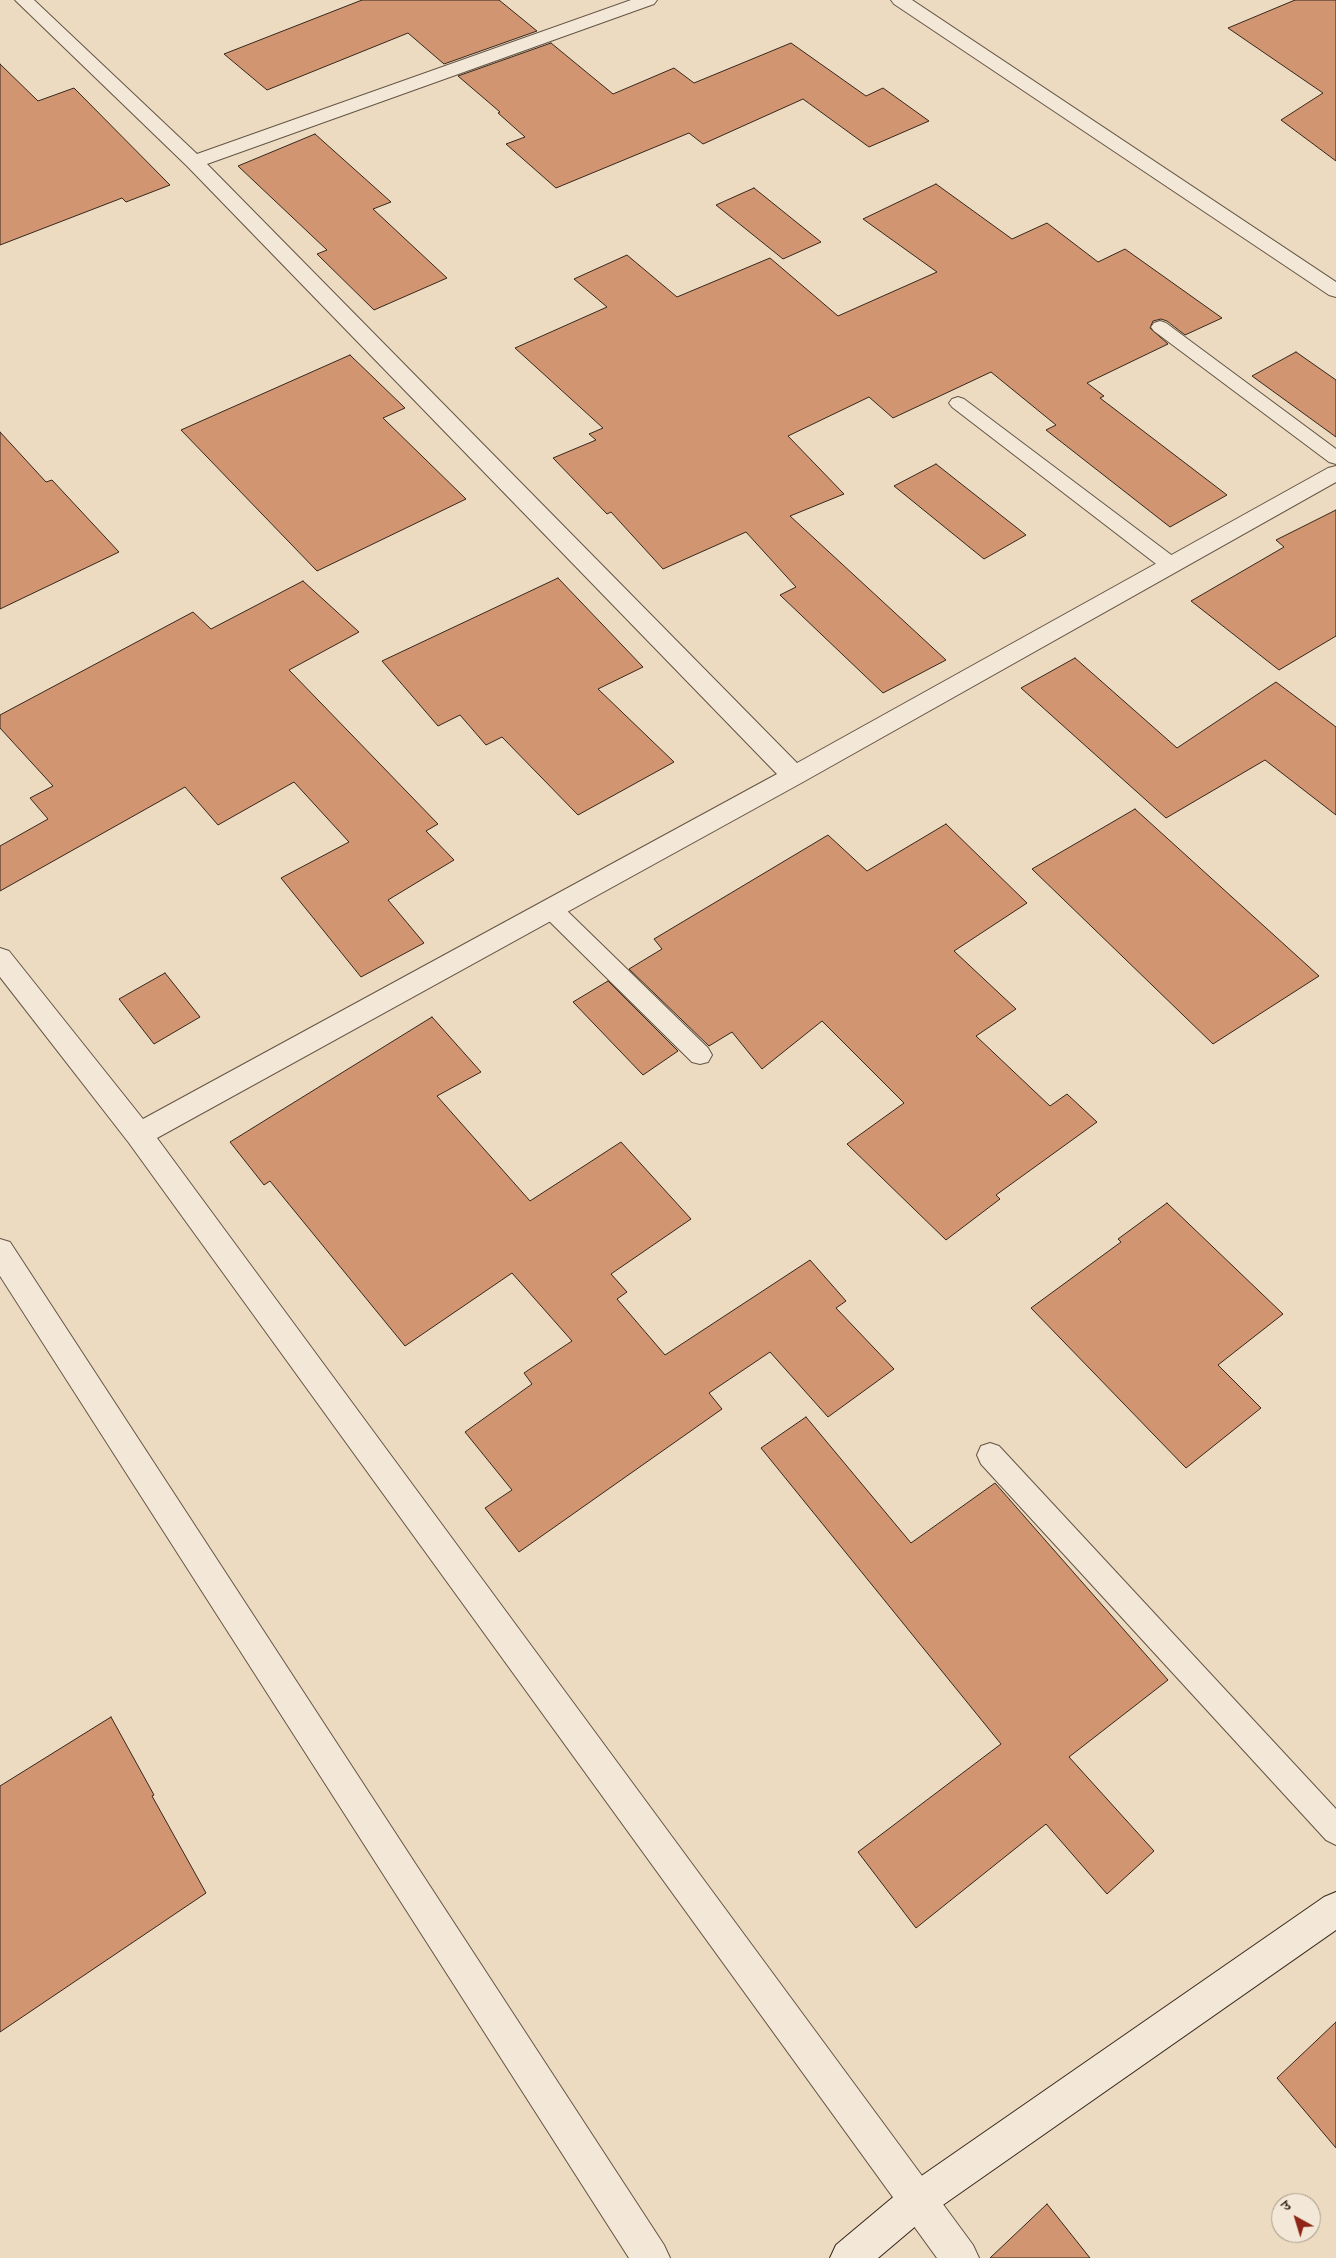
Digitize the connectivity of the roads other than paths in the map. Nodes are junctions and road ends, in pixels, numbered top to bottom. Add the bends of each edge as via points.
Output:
1 (24, 0) edge
2 (648, 0) edge
3 (900, 0) edge
4 (194, 162) junction
5 (1336, 291) edge
6 (1160, 327) dead end
7 (958, 403) dead end
8 (1336, 458) edge
9 (1336, 472) edge
10 (1171, 565) junction
11 (794, 776) junction
12 (551, 909) junction
13 (0, 958) edge
14 (700, 1054) dead end
15 (139, 1135) junction
16 (0, 1250) edge
17 (990, 1455) dead end
18 (1336, 1830) edge
19 (1336, 1909) edge
20 (917, 2201) junction
21 (651, 2258) edge
22 (849, 2258) edge
23 (960, 2258) edge

1 - 4 street
2 - 4 street
3 - 5 street
4 - 11 street
6 - 8 lane
7 - 10 lane
9 - 10 street
10 - 11 street
11 - 12 street
12 - 14 lane
12 - 15 street
13 - 15 street
15 - 20 street
16 - 21 street
17 - 18 lane
19 - 20 street
20 - 22 street
20 - 23 street

